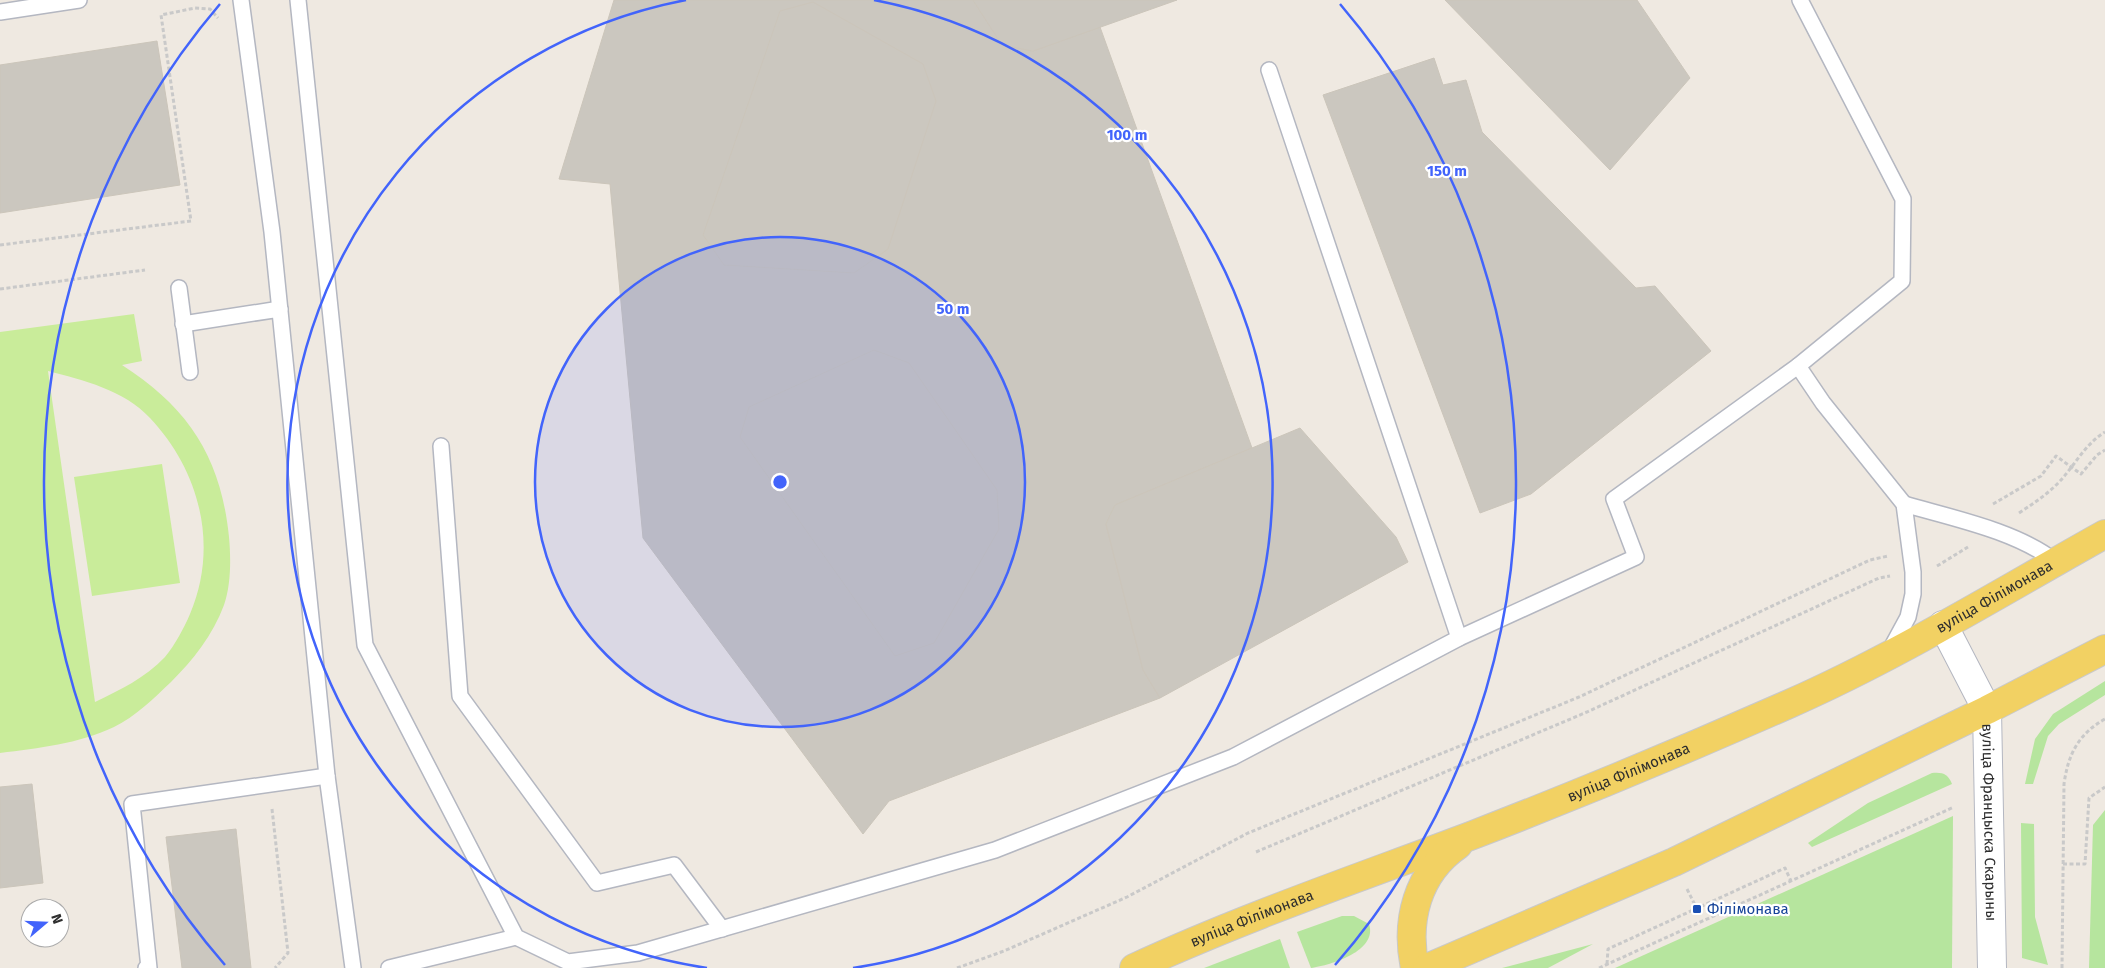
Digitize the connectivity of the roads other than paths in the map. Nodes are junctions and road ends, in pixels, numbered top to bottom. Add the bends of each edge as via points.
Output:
1 (79, 0) edge
2 (241, 0) edge
3 (298, 0) edge
4 (1800, 0) edge
5 (0, 12) edge
6 (1269, 70) dead end
7 (179, 288) dead end
8 (280, 309) junction
9 (183, 324) junction
10 (1798, 366) junction
11 (190, 372) dead end
12 (441, 446) dead end
13 (1904, 504) junction
14 (2105, 534) edge
15 (2056, 562) junction
16 (1944, 625) junction
17 (1459, 638) junction
18 (2105, 649) edge
19 (1888, 655) junction
20 (1987, 710) junction
21 (328, 776) junction
22 (1474, 834) junction
23 (722, 929) junction
24 (516, 937) junction
25 (146, 968) edge
26 (352, 968) edge
27 (389, 968) edge
28 (1134, 968) edge
29 (1415, 968) edge
30 (1427, 968) edge
31 (1992, 968) edge

1 - 5 lane
2 - 8 lane
3 - 24 lane via 365,646
4 - 10 lane via 1903,199 1902,281
6 - 17 lane
7 - 9 lane
8 - 9 lane
8 - 21 lane
9 - 11 lane
10 - 13 lane via 1823,403
10 - 17 lane via 1614,500 1636,557
12 - 23 lane via 460,696 598,884 674,865
13 - 15 lane via 1963,521 2041,550
13 - 19 lane via 1913,572 1912,594 1908,617
14 - 15 main road, вуліца Філімонава
15 - 16 main road, вуліца Філімонава
16 - 19 main road, вуліца Філімонава
16 - 20 main road, вуліца Францыска Скарыны
17 - 23 lane via 1233,757 995,850
18 - 20 main road
19 - 22 main road, вуліца Філімонава via 1792,703
20 - 30 main road via 1674,862
20 - 31 main road, вуліца Францыска Скарыны
21 - 25 lane via 132,804 149,968
21 - 26 lane
22 - 28 main road, вуліца Філімонава via 1277,908
22 - 29 main road via 1434,866 1420,892 1412,914 1410,935
23 - 24 lane via 638,953 568,962
24 - 27 lane

